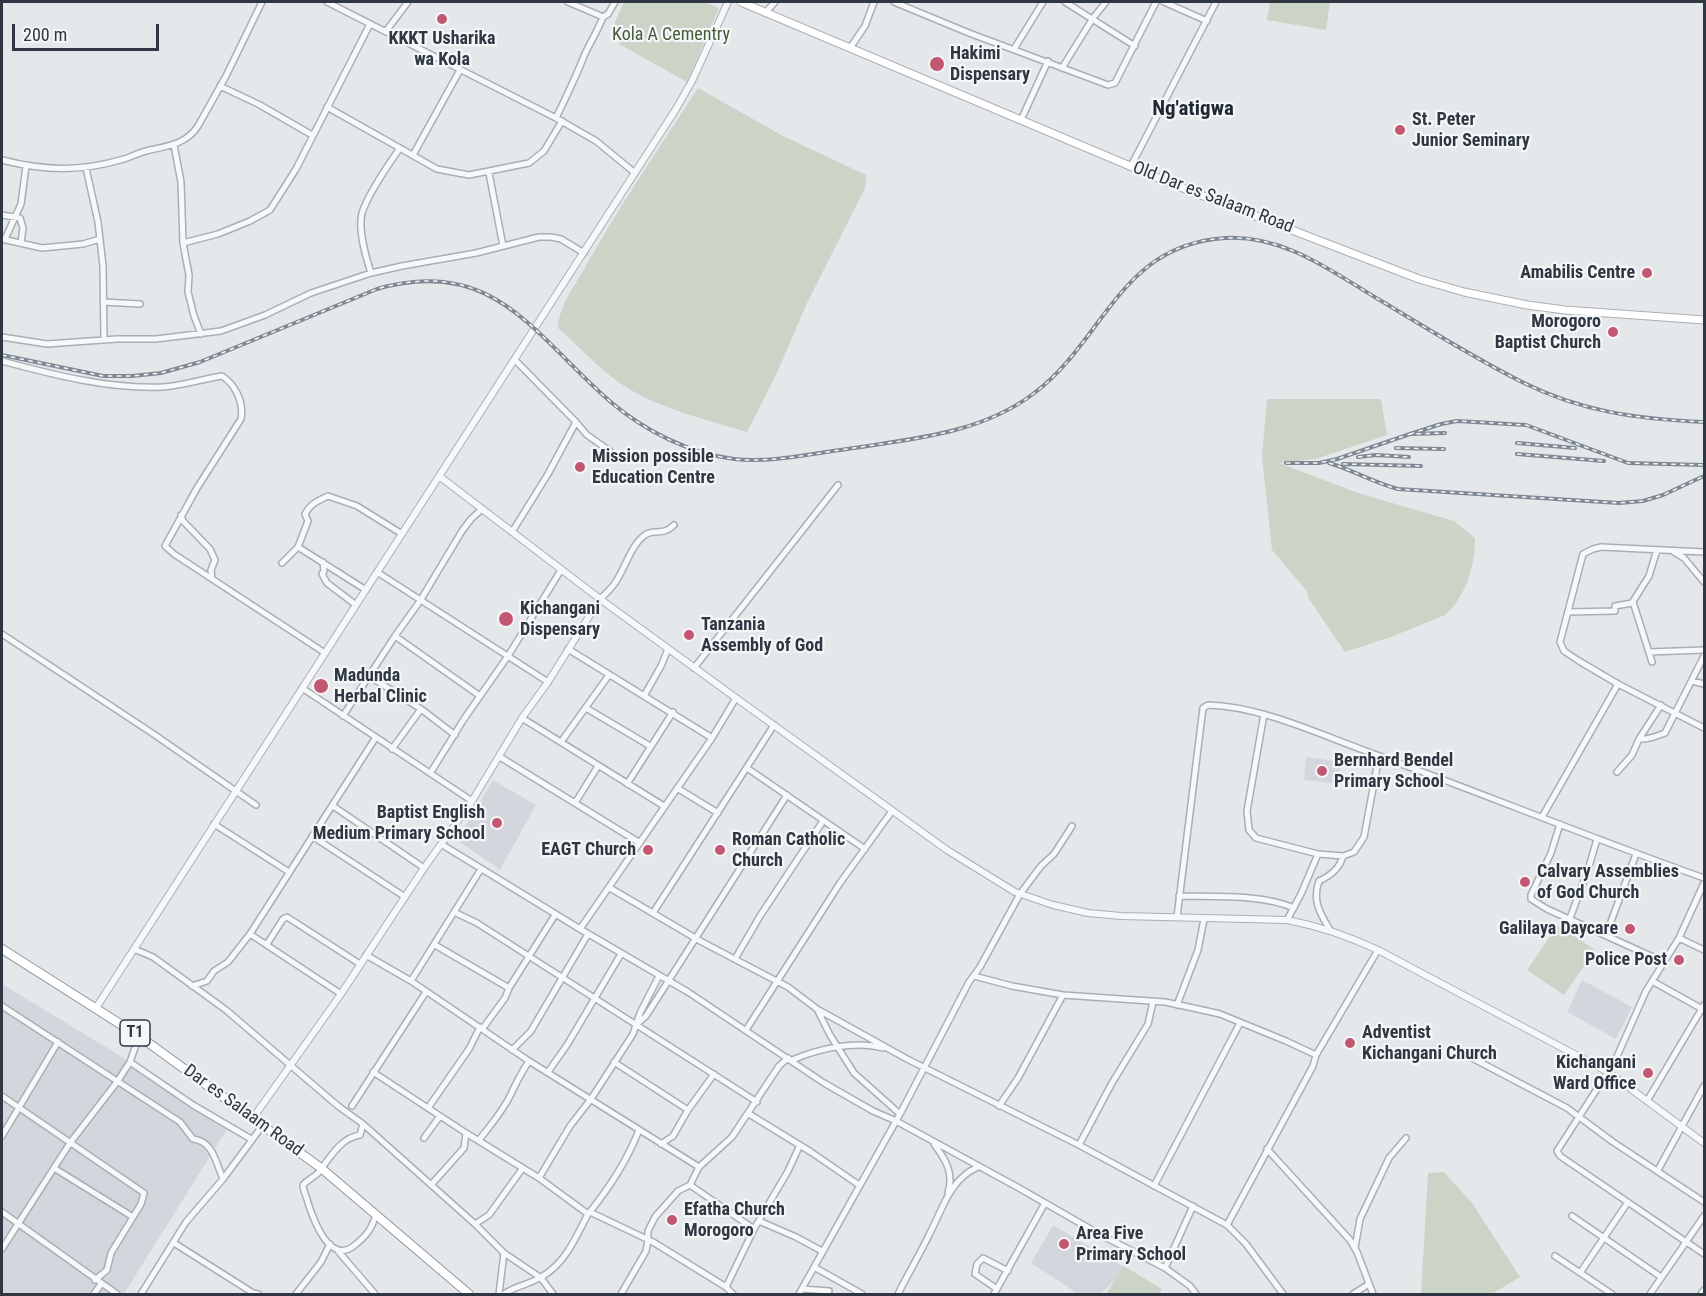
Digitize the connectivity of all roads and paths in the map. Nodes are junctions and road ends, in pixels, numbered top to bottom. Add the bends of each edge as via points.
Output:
1 (262, 2) edge
2 (327, 2) edge
3 (346, 2) edge
4 (408, 2) edge
5 (568, 2) edge
6 (615, 2) edge
7 (728, 2) edge
8 (741, 2) edge
9 (775, 2) edge
10 (874, 2) edge
11 (894, 2) edge
12 (1043, 2) edge
13 (1065, 2) edge
14 (1106, 2) edge
15 (1156, 2) edge
16 (1164, 2) edge
17 (1216, 2) edge
18 (341, 9) junction
19 (765, 13) junction
20 (603, 16) junction
21 (1093, 18) junction
22 (1207, 21) junction
23 (370, 24) junction
24 (386, 31) junction
25 (1135, 46) junction
26 (850, 48) junction
27 (1014, 49) junction
28 (1048, 61) junction
29 (1062, 68) junction
30 (460, 70) junction
31 (220, 86) junction
32 (327, 107) junction
33 (559, 120) junction
34 (1021, 120) junction
35 (312, 135) junction
36 (174, 145) junction
37 (419, 145) junction
38 (402, 149) junction
39 (413, 155) junction
40 (2, 160) edge
41 (26, 166) junction
42 (1131, 166) junction
43 (86, 168) junction
44 (489, 173) junction
45 (635, 173) junction
46 (2, 215) edge
47 (15, 216) junction
48 (3, 239) edge
49 (100, 239) junction
50 (21, 243) junction
51 (183, 243) junction
52 (503, 246) junction
53 (585, 253) junction
54 (371, 273) junction
55 (103, 302) junction
56 (140, 304) dead end
57 (1704, 320) edge
58 (201, 334) junction
59 (2, 337) edge
60 (104, 340) junction
61 (514, 360) junction
62 (2, 361) edge
63 (576, 422) junction
64 (571, 434) junction
65 (587, 435) junction
66 (610, 451) dead end
67 (439, 476) junction
68 (838, 485) dead end
69 (482, 509) junction
70 (181, 515) junction
71 (674, 525) dead end
72 (512, 532) junction
73 (402, 534) junction
74 (298, 547) junction
75 (1656, 550) junction
76 (1672, 551) junction
77 (1704, 552) edge
78 (282, 562) dead end
79 (323, 562) junction
80 (561, 570) junction
81 (377, 572) junction
82 (212, 579) junction
83 (1704, 582) edge
84 (366, 590) junction
85 (600, 599) junction
86 (420, 602) junction
87 (1633, 602) junction
88 (356, 605) junction
89 (1568, 612) junction
90 (2, 634) edge
91 (395, 636) junction
92 (568, 649) junction
93 (668, 649) junction
94 (1704, 650) edge
95 (1649, 652) junction
96 (325, 653) junction
97 (508, 656) junction
98 (1704, 656) edge
99 (1652, 662) dead end
100 (694, 668) junction
101 (609, 675) junction
102 (369, 676) junction
103 (1692, 681) junction
104 (548, 682) junction
105 (1618, 684) junction
106 (1704, 684) edge
107 (302, 688) junction
108 (480, 696) junction
109 (644, 696) junction
110 (736, 698) junction
111 (1661, 705) junction
112 (586, 708) junction
113 (421, 709) junction
114 (673, 712) junction
115 (1263, 714) junction
116 (1676, 714) junction
117 (343, 716) junction
118 (522, 718) junction
119 (774, 725) junction
120 (1704, 728) edge
121 (455, 735) junction
122 (376, 737) junction
123 (712, 738) junction
124 (1639, 739) junction
125 (561, 742) junction
126 (650, 746) junction
127 (392, 749) junction
128 (1379, 756) junction
129 (500, 757) junction
130 (598, 766) junction
131 (747, 768) junction
132 (431, 772) junction
133 (1617, 772) dead end
134 (627, 784) junction
135 (677, 788) junction
136 (235, 792) junction
137 (787, 795) junction
138 (472, 801) junction
139 (574, 803) junction
140 (256, 806) dead end
141 (333, 806) junction
142 (664, 806) junction
143 (892, 811) junction
144 (718, 813) junction
145 (1542, 817) junction
146 (823, 821) junction
147 (214, 824) junction
148 (1560, 824) junction
149 (1072, 826) dead end
150 (312, 836) junction
151 (1597, 839) junction
152 (640, 843) junction
153 (441, 844) junction
154 (865, 849) junction
155 (1318, 854) junction
156 (1636, 854) junction
157 (1343, 856) junction
158 (424, 868) junction
159 (481, 869) junction
160 (289, 872) junction
161 (1704, 878) edge
162 (1704, 883) edge
163 (1318, 885) junction
164 (610, 888) junction
165 (1303, 889) junction
166 (1020, 894) junction
167 (1179, 896) junction
168 (405, 897) junction
169 (1294, 908) junction
170 (454, 912) junction
171 (653, 913) junction
172 (555, 915) junction
173 (1177, 917) junction
174 (1570, 918) junction
175 (1204, 919) junction
176 (1287, 920) junction
177 (580, 929) junction
178 (1330, 930) junction
179 (250, 934) junction
180 (588, 934) junction
181 (1606, 935) junction
182 (695, 937) junction
183 (1679, 938) junction
184 (267, 944) junction
185 (435, 945) junction
186 (2, 949) edge
187 (134, 949) junction
188 (1378, 950) junction
189 (1704, 950) edge
190 (621, 954) junction
191 (366, 955) junction
192 (529, 957) junction
193 (735, 958) junction
194 (1664, 962) junction
195 (360, 964) junction
196 (659, 976) junction
197 (974, 976) junction
198 (561, 977) junction
199 (411, 981) junction
200 (667, 981) junction
201 (777, 981) junction
202 (1652, 981) junction
203 (192, 986) junction
204 (509, 988) junction
205 (426, 992) junction
206 (341, 994) junction
207 (1063, 995) junction
208 (595, 998) junction
209 (1153, 1002) junction
210 (1177, 1005) junction
211 (2, 1006) edge
212 (96, 1008) junction
213 (1704, 1008) edge
214 (817, 1009) junction
215 (1240, 1023) junction
216 (637, 1024) junction
217 (481, 1028) junction
218 (746, 1030) junction
219 (139, 1036) junction
220 (58, 1042) junction
221 (838, 1047) junction
222 (1455, 1049) dead end
223 (512, 1050) junction
224 (894, 1051) junction
225 (1316, 1055) junction
226 (790, 1059) junction
227 (529, 1061) junction
228 (1615, 1061) junction
229 (130, 1062) junction
230 (614, 1062) junction
231 (292, 1065) junction
232 (1597, 1065) junction
233 (923, 1068) junction
234 (373, 1072) junction
235 (548, 1072) junction
236 (1608, 1072) junction
237 (714, 1074) junction
238 (1617, 1077) junction
239 (117, 1082) junction
240 (1704, 1086) edge
241 (2, 1096) edge
242 (591, 1099) junction
243 (1647, 1101) junction
244 (757, 1102) junction
245 (18, 1106) junction
246 (352, 1106) dead end
247 (999, 1106) junction
248 (428, 1108) junction
249 (688, 1110) junction
250 (749, 1114) junction
251 (900, 1114) junction
252 (440, 1116) junction
253 (1580, 1117) junction
254 (253, 1118) junction
255 (896, 1121) junction
256 (363, 1124) junction
257 (263, 1125) junction
258 (1681, 1126) junction
259 (639, 1130) junction
260 (466, 1133) junction
261 (2, 1136) edge
262 (424, 1138) dead end
263 (1406, 1138) dead end
264 (251, 1139) junction
265 (479, 1140) junction
266 (931, 1140) junction
267 (70, 1143) junction
268 (1704, 1143) edge
269 (661, 1144) junction
270 (800, 1145) junction
271 (1079, 1145) junction
272 (1267, 1149) junction
273 (699, 1167) junction
274 (978, 1167) junction
275 (54, 1168) junction
276 (321, 1168) junction
277 (522, 1169) junction
278 (1658, 1170) junction
279 (539, 1178) junction
280 (223, 1179) junction
281 (431, 1185) junction
282 (690, 1185) junction
283 (859, 1185) junction
284 (1154, 1185) junction
285 (946, 1197) junction
286 (1628, 1202) junction
287 (1704, 1202) edge
288 (1045, 1203) junction
289 (1193, 1206) junction
290 (2, 1212) edge
291 (589, 1213) junction
292 (376, 1215) junction
293 (1572, 1216) dead end
294 (1704, 1216) edge
295 (133, 1217) junction
296 (759, 1221) junction
297 (18, 1223) junction
298 (476, 1224) junction
299 (1227, 1226) junction
300 (753, 1229) junction
301 (1603, 1236) junction
302 (648, 1240) junction
303 (1688, 1241) junction
304 (174, 1243) junction
305 (330, 1244) junction
306 (1355, 1248) junction
307 (2, 1249) edge
308 (338, 1251) junction
309 (822, 1251) junction
310 (504, 1253) junction
311 (1704, 1254) edge
312 (1554, 1256) dead end
313 (814, 1267) junction
314 (1165, 1268) junction
315 (1008, 1271) junction
316 (1580, 1273) junction
317 (1661, 1277) junction
318 (541, 1278) junction
319 (95, 1280) junction
320 (101, 1284) junction
321 (1369, 1284) junction
322 (1190, 1286) junction
323 (726, 1287) junction
324 (1704, 1290) edge
325 (829, 1291) dead end
326 (800, 1292) edge
327 (996, 1292) edge
328 (94, 1294) edge
329 (117, 1294) edge
330 (141, 1294) edge
331 (255, 1294) edge
332 (296, 1294) edge
333 (375, 1294) edge
334 (469, 1294) edge
335 (501, 1294) edge
336 (553, 1294) edge
337 (621, 1294) edge
338 (733, 1294) edge
339 (862, 1294) edge
340 (898, 1294) edge
341 (1185, 1294) edge
342 (1196, 1294) edge
343 (1283, 1294) edge
344 (1353, 1294) edge
345 (1373, 1294) edge
346 (1612, 1294) edge
347 (1650, 1294) edge
348 (1701, 1294) edge

1 - 31 street
2 - 18 street
3 - 18 street
4 - 24 street
5 - 20 street
6 - 20 street
7 - 45 street via 692,81
8 - 19 main road, Old Dar es Salaam Road
9 - 19 street
10 - 26 street via 865,26
11 - 27 street
12 - 27 street
13 - 21 street
14 - 21 street
15 - 25 street
16 - 22 street
17 - 22 street
18 - 23 street
19 - 26 main road, Old Dar es Salaam Road
20 - 33 street
21 - 25 street
21 - 29 street
22 - 42 street
23 - 24 street
23 - 32 street
24 - 30 street
25 - 29 street via 1115,83 1108,85
26 - 34 main road, Old Dar es Salaam Road
27 - 28 street
28 - 29 street
28 - 34 street
30 - 33 street
30 - 37 street
31 - 35 street
31 - 36 street via 194,132
32 - 35 street
32 - 38 street
33 - 44 street via 538,157
33 - 45 street via 596,141
34 - 42 main road, Old Dar es Salaam Road
35 - 51 street via 270,210 218,234
36 - 43 street
36 - 51 street via 181,182
37 - 38 street
37 - 39 street
38 - 39 street
38 - 54 street via 381,177 362,214 364,248
39 - 44 street via 447,173
40 - 41 street
41 - 43 street via 52,170
41 - 47 street via 22,201
42 - 57 main road, Old Dar es Salaam Road via 1445,287 1565,310
43 - 49 street
44 - 52 street
45 - 53 street
46 - 47 street
47 - 48 street
47 - 50 street via 22,222
48 - 50 street
49 - 50 street via 42,248
49 - 55 street
51 - 58 street via 188,292
52 - 53 street via 551,237
52 - 54 street
53 - 61 street
54 - 58 street via 311,293 221,332
55 - 56 street
55 - 60 street
58 - 60 street
59 - 60 street via 47,345
61 - 63 street
61 - 67 street
62 - 70 street via 56,376 139,387 176,386 222,376 229,381 239,399 241,419
63 - 64 street
63 - 65 street
64 - 65 street
64 - 72 street
65 - 66 street
67 - 69 street
67 - 73 street
68 - 100 street
69 - 72 street
69 - 86 street via 462,531
70 - 82 street via 213,554
70 - 82 street via 165,546
71 - 85 street via 668,531 645,535
72 - 80 street
73 - 74 street via 357,506 328,496 314,502 305,514 308,521
73 - 81 street
74 - 78 street
74 - 79 street
75 - 76 street
75 - 87 street via 1649,576
75 - 89 street via 1601,547 1583,554
76 - 77 street
76 - 83 street via 1684,558
79 - 84 street
79 - 88 street via 324,580
80 - 85 street
80 - 97 street
81 - 84 street
81 - 86 street
82 - 96 street
84 - 88 street
85 - 92 street
85 - 93 street
86 - 91 street
86 - 97 street
87 - 89 street via 1615,606 1615,611
87 - 95 street
88 - 96 street
89 - 105 street via 1560,642 1564,651
90 - 136 street
91 - 102 street
91 - 108 street
92 - 101 street
92 - 104 street
93 - 100 street
93 - 109 street
94 - 95 street
95 - 99 street
96 - 107 street
97 - 104 street
97 - 108 street
98 - 103 street
100 - 110 street
101 - 109 street
101 - 112 street
102 - 113 street
102 - 117 street
103 - 106 street
103 - 116 street
104 - 118 street
105 - 111 street
105 - 145 street
107 - 117 street
107 - 136 street
108 - 121 street
109 - 114 street
110 - 119 street
110 - 123 street
111 - 116 street
111 - 124 street
112 - 125 street
112 - 126 street
113 - 121 street
113 - 127 street
114 - 123 street
114 - 126 street
115 - 128 street
115 - 155 street via 1247,812 1249,830 1256,838
115 - 167 street via 1214,705 1203,708
116 - 120 street
116 - 124 street via 1665,733
117 - 122 street
118 - 125 street
118 - 129 street
119 - 131 street
119 - 143 street
121 - 132 street
122 - 127 street
122 - 141 street
123 - 135 street
124 - 133 street via 1632,755
125 - 130 street
126 - 134 street
127 - 132 street
128 - 145 street
128 - 157 street via 1363,841 1354,852
129 - 138 street
129 - 139 street
130 - 134 street
130 - 139 street
131 - 137 street
131 - 144 street
132 - 138 street
134 - 142 street
135 - 142 street
135 - 144 street
136 - 140 street
136 - 147 street
137 - 146 street
137 - 182 street
138 - 153 street
139 - 152 street
141 - 150 street
141 - 158 street
142 - 152 street
143 - 154 street
143 - 166 street via 976,870
144 - 171 street
145 - 148 street
146 - 154 street
146 - 193 street
147 - 160 street
147 - 187 street
148 - 151 street
148 - 174 street via 1530,896
149 - 166 street
150 - 160 street
150 - 168 street
151 - 156 street
151 - 174 street
152 - 164 street
153 - 158 street
153 - 159 street
154 - 201 street
155 - 157 street
155 - 165 street
156 - 161 street
156 - 181 street
157 - 163 street via 1338,868
158 - 168 street
159 - 170 street
159 - 172 street
160 - 179 street
162 - 183 street
163 - 165 street
163 - 178 street via 1316,906
164 - 171 street
164 - 177 street
165 - 169 street
166 - 173 street via 1078,911
166 - 197 street
167 - 169 street via 1254,899
167 - 173 street
168 - 191 street
169 - 176 street
170 - 185 street
170 - 192 street
171 - 182 street
172 - 177 street
172 - 192 street
173 - 175 street
174 - 181 street
175 - 176 street
175 - 210 street via 1198,950
176 - 178 street
177 - 180 street
178 - 188 street
179 - 184 street
179 - 203 street via 207,981
180 - 190 street
180 - 198 street
181 - 194 street
182 - 193 street
182 - 200 street
183 - 189 street
183 - 194 street
184 - 195 street via 287,917
184 - 206 street
185 - 199 street
185 - 204 street
186 - 212 highway, Dar es Salaam Road / T1
187 - 203 street via 153,957
187 - 212 street
188 - 225 street
188 - 232 street
190 - 196 street
190 - 208 street
191 - 195 street
191 - 199 street
192 - 198 street
192 - 204 street
193 - 201 street
194 - 202 street
195 - 206 street
196 - 200 street
196 - 216 street
197 - 207 street
197 - 233 street
198 - 208 street
198 - 223 street via 531,1030
199 - 205 street
200 - 216 street
200 - 218 street
201 - 214 street
201 - 218 street
202 - 213 street
202 - 228 street
203 - 231 street
204 - 217 street
205 - 217 street
205 - 234 street
206 - 231 street
207 - 209 street
207 - 247 street
208 - 216 street
208 - 235 street
209 - 210 street
209 - 271 street via 1148,1024
210 - 215 street via 1220,1014
211 - 220 street
212 - 219 highway, Dar es Salaam Road / T1
213 - 243 street
214 - 221 street
214 - 224 street
215 - 225 street
215 - 284 street
216 - 230 street
216 - 237 street
217 - 223 street
217 - 248 street
218 - 226 street
219 - 229 street
219 - 254 highway, Dar es Salaam Road / T1
220 - 239 street
220 - 245 street
221 - 224 street via 875,1046
221 - 226 street
221 - 251 street via 854,1073
222 - 253 street
223 - 227 street
224 - 233 street
225 - 272 street
226 - 244 street via 779,1066
226 - 255 street via 873,1112
227 - 235 street
227 - 265 street
228 - 232 street
228 - 236 street
228 - 238 street
229 - 239 street
229 - 264 street
230 - 242 street
230 - 249 street
231 - 254 street
231 - 256 street
232 - 236 street
233 - 247 street
233 - 251 street
234 - 246 street
234 - 248 street
235 - 242 street
236 - 238 street
236 - 253 street
237 - 244 street
237 - 249 street
238 - 243 street
239 - 267 street
239 - 280 street via 180,1122 193,1138 212,1148
240 - 258 street
241 - 245 street
242 - 259 street
242 - 279 street
243 - 258 street
244 - 250 street
245 - 261 street
245 - 267 street
247 - 271 street
248 - 252 street
249 - 269 street via 673,1136
250 - 270 street
250 - 273 street via 732,1137
251 - 255 street
252 - 260 street
252 - 262 street
253 - 278 street
253 - 286 street via 1557,1153
254 - 257 highway, Dar es Salaam Road / T1
255 - 266 street
255 - 283 street
256 - 276 street via 360,1135 350,1137
256 - 281 street
257 - 264 street
257 - 276 highway, Dar es Salaam Road / T1
258 - 268 street
258 - 278 street
259 - 269 street
259 - 291 street via 629,1155
260 - 265 street
260 - 281 street via 464,1148
263 - 306 street via 1389,1158 1360,1219
264 - 280 street
265 - 277 street
266 - 274 street
266 - 285 street via 949,1169
267 - 275 street
267 - 295 street via 142,1190 144,1200
269 - 273 street
270 - 283 street
270 - 296 street
271 - 284 street
272 - 299 street
272 - 306 street
273 - 282 street
274 - 285 street via 965,1174
274 - 288 street
275 - 295 street
275 - 297 street
276 - 292 highway, Dar es Salaam Road / T1
276 - 305 street via 303,1189 314,1223
277 - 279 street
277 - 298 street via 489,1215
278 - 287 street
279 - 291 street
280 - 304 street via 186,1222
281 - 298 street
282 - 300 street
282 - 302 street via 678,1191 659,1212
283 - 309 street
284 - 289 street
285 - 340 street
286 - 301 street
286 - 303 street
288 - 314 street
288 - 315 street
289 - 299 street
289 - 314 street
290 - 297 street
291 - 302 street
291 - 318 street via 565,1257
292 - 308 street via 370,1232 348,1250
292 - 334 highway, Dar es Salaam Road / T1
293 - 301 street
294 - 303 street
295 - 319 street via 111,1253 107,1270
296 - 300 street
296 - 309 street
297 - 307 street
297 - 319 street
298 - 310 street
299 - 343 street via 1246,1244
300 - 323 street
301 - 316 street
301 - 317 street
302 - 323 street
302 - 337 street via 646,1251
303 - 311 street
303 - 317 street
304 - 330 street
304 - 331 street
305 - 308 street
305 - 332 street
306 - 321 street
308 - 333 street
309 - 313 street
310 - 318 street
310 - 335 street
312 - 316 street
313 - 326 street
313 - 339 street
314 - 322 street
315 - 327 street
315 - 327 street via 983,1258 977,1264 975,1274
316 - 346 street
317 - 347 street
318 - 335 street
318 - 336 street
319 - 320 street
320 - 328 street
320 - 329 street
321 - 344 street
321 - 345 street
322 - 341 street
322 - 342 street
323 - 338 street
324 - 348 street
325 - 326 street

